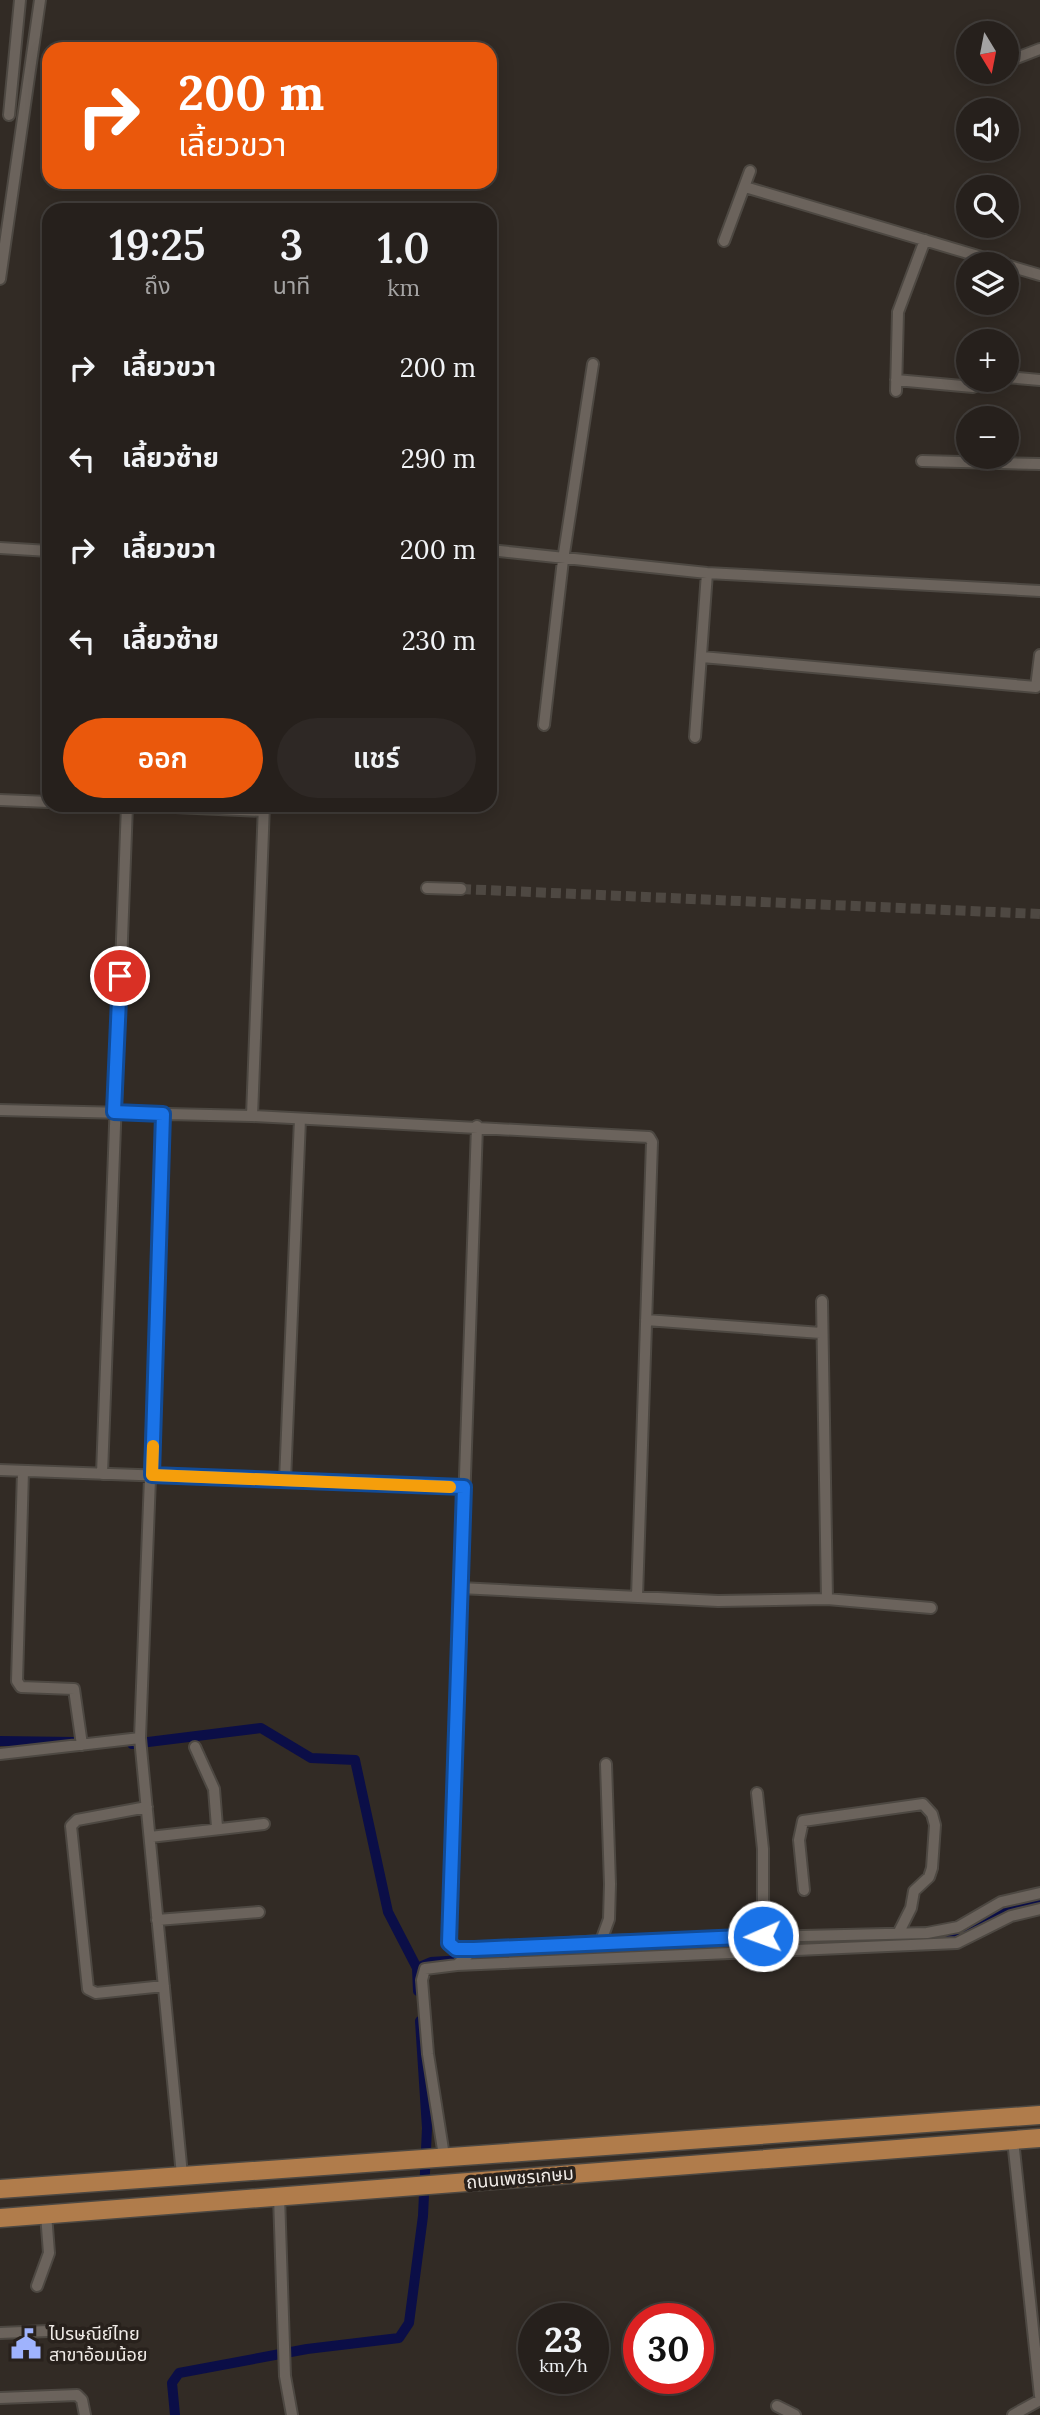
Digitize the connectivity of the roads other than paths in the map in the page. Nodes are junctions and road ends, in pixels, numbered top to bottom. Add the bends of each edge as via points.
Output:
1 (20, 0) edge
2 (40, 0) edge
3 (1040, 49) edge
4 (1019, 57) edge
5 (5, 100) edge
6 (27, 102) junction
7 (4, 114) edge
8 (24, 118) junction
9 (750, 171) dead end
10 (745, 187) junction
11 (925, 240) junction
12 (724, 241) dead end
13 (963, 252) edge
14 (1019, 269) edge
15 (1040, 275) edge
16 (0, 279) edge
17 (593, 364) dead end
18 (1019, 378) edge
19 (1040, 380) edge
20 (956, 387) edge
21 (922, 461) dead end
22 (1040, 464) edge
23 (0, 548) edge
24 (42, 551) edge
25 (497, 552) edge
26 (563, 560) junction
27 (706, 573) junction
28 (1040, 591) edge
29 (1040, 654) edge
30 (702, 657) junction
31 (544, 725) dead end
32 (695, 737) dead end
33 (0, 800) edge
34 (42, 802) edge
35 (130, 812) edge
36 (264, 812) edge
37 (427, 888) dead end
38 (461, 889) tunnel mouth
39 (0, 1110) edge
40 (114, 1112) junction
41 (163, 1114) junction
42 (252, 1116) junction
43 (300, 1119) junction
44 (477, 1126) junction
45 (822, 1301) dead end
46 (646, 1320) junction
47 (821, 1333) junction
48 (0, 1470) edge
49 (23, 1471) junction
50 (102, 1474) junction
51 (152, 1475) junction
52 (285, 1481) junction
53 (464, 1487) junction
54 (460, 1588) junction
55 (637, 1597) junction
56 (827, 1599) junction
57 (932, 1608) dead end
58 (141, 1741) junction
59 (82, 1745) junction
60 (195, 1747) dead end
61 (0, 1755) edge
62 (606, 1764) dead end
63 (757, 1793) dead end
64 (147, 1807) junction
65 (264, 1824) dead end
66 (217, 1828) junction
67 (150, 1837) junction
68 (804, 1889) dead end
69 (1040, 1893) edge
70 (1040, 1909) edge
71 (258, 1912) dead end
72 (157, 1920) junction
73 (900, 1931) junction
74 (763, 1936) junction
75 (601, 1941) junction
76 (473, 1950) junction
77 (459, 1964) junction
78 (164, 1986) junction
79 (1040, 2115) edge
80 (1040, 2138) edge
81 (1013, 2140) junction
82 (431, 2157) junction
83 (182, 2175) junction
84 (0, 2189) edge
85 (279, 2196) junction
86 (46, 2214) junction
87 (0, 2218) edge
88 (37, 2286) dead end
89 (48, 2331) dead end
90 (0, 2333) edge
91 (0, 2398) edge
92 (1040, 2398) edge
93 (777, 2406) dead end
94 (85, 2415) edge
95 (292, 2415) edge
96 (795, 2415) edge
97 (1013, 2415) edge

1 - 5 street
2 - 6 street
3 - 4 street
5 - 6 street
5 - 7 street
6 - 8 street
7 - 8 street
8 - 16 street
9 - 10 street
10 - 11 street
10 - 12 street
11 - 13 street
11 - 20 street via 898,312 897,385
14 - 15 street
17 - 26 street
18 - 19 street
21 - 22 street
23 - 24 street
25 - 26 street
26 - 27 street
26 - 31 street
27 - 28 street
27 - 30 street
29 - 30 street via 1036,687
30 - 32 street
33 - 34 street
35 - 40 street
36 - 42 street
37 - 38 street
39 - 40 street
40 - 41 street
40 - 50 street
41 - 42 street
41 - 51 street
42 - 43 street
43 - 44 street
43 - 52 street
44 - 46 street via 649,1137
44 - 53 street
45 - 47 street
46 - 47 street
46 - 55 street
47 - 56 street
48 - 49 street
49 - 50 street
49 - 59 street via 17,1685 74,1689
50 - 51 street
51 - 52 street
51 - 58 street
52 - 53 street
53 - 54 street
54 - 55 street
54 - 76 street via 447,1937 453,1948
55 - 56 street
56 - 57 street
58 - 59 street
58 - 64 street
59 - 61 street
60 - 66 street via 214,1789
62 - 75 street via 610,1884 609,1919
63 - 74 street via 763,1849
64 - 67 street
64 - 78 street via 77,1820 71,1826 88,1989 96,1993
65 - 66 street
66 - 67 street
67 - 72 street
68 - 73 street via 799,1840 803,1821 923,1804 935,1825 932,1868 914,1891
69 - 73 street via 1001,1902 958,1927 927,1933
70 - 77 street via 1011,1916 957,1943
71 - 72 street
72 - 78 street
73 - 74 street
74 - 75 street
75 - 76 street
76 - 77 street
77 - 82 street via 425,1969 422,1980
78 - 83 street
79 - 82 main road, ถนนเพชรเกษม
80 - 81 main road, ถนนเพชรเกษม
81 - 85 main road, ถนนเพชรเกษม
81 - 92 street
82 - 83 main road, ถนนเพชรเกษม
83 - 84 main road, ถนนเพชรเกษม
85 - 86 main road, ถนนเพชรเกษม
85 - 95 street via 284,2353
86 - 87 main road, ถนนเพชรเกษม
86 - 88 street via 49,2253
89 - 90 street
91 - 94 street via 77,2395
92 - 97 street
93 - 96 street

